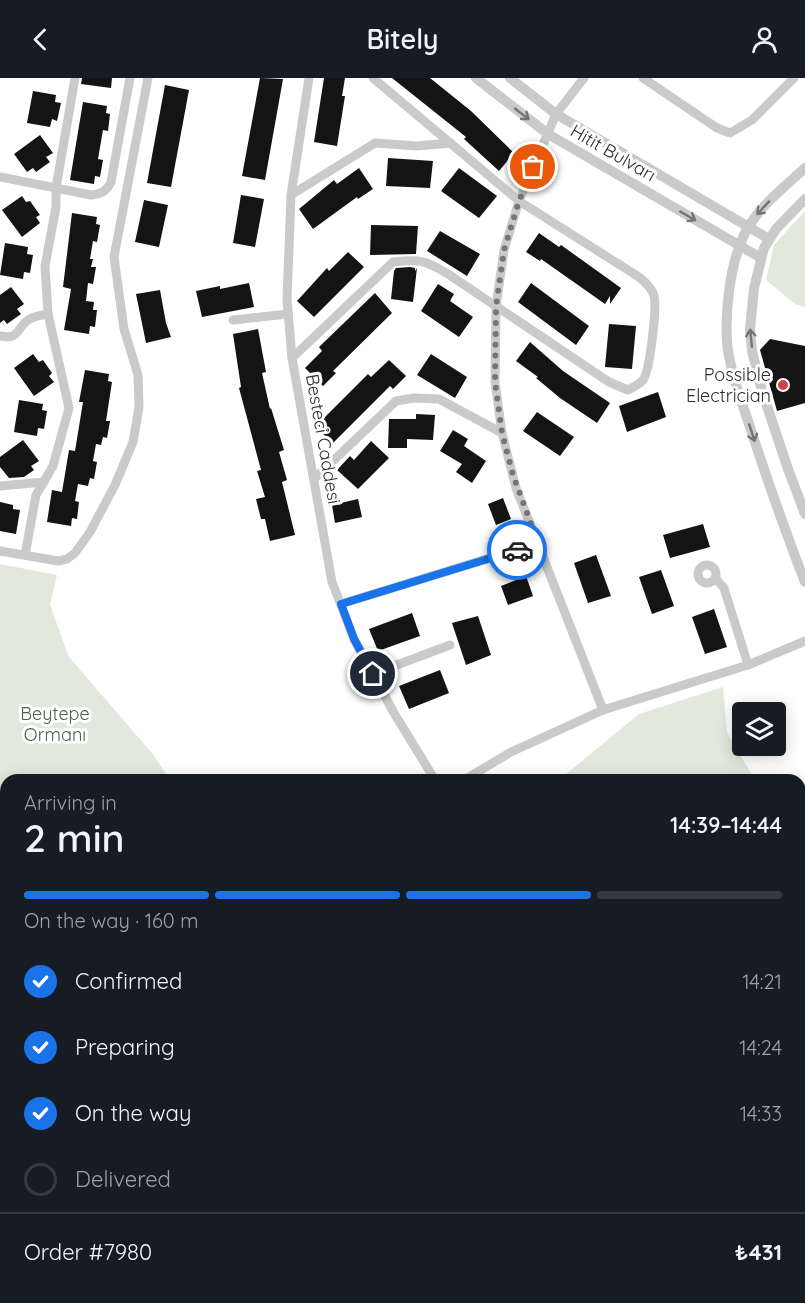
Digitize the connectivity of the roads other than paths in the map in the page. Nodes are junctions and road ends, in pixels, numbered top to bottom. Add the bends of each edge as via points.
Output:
1 (75, 78) edge
2 (130, 78) edge
3 (148, 78) edge
4 (309, 78) edge
5 (373, 78) edge
6 (476, 78) edge
7 (510, 78) edge
8 (584, 78) edge
9 (643, 78) edge
10 (794, 78) edge
11 (556, 114) junction
12 (548, 134) junction
13 (451, 143) junction
14 (805, 168) edge
15 (0, 177) edge
16 (56, 188) junction
17 (291, 195) junction
18 (805, 199) edge
19 (519, 201) junction
20 (748, 228) junction
21 (769, 239) junction
22 (740, 246) junction
23 (761, 258) junction
24 (496, 307) junction
25 (48, 314) junction
26 (288, 314) junction
27 (233, 320) dead end
28 (0, 336) edge
29 (292, 358) junction
30 (502, 433) junction
31 (314, 479) junction
32 (44, 482) junction
33 (0, 486) edge
34 (805, 514) edge
35 (538, 543) junction
36 (0, 551) edge
37 (24, 555) junction
38 (715, 578) dead end
39 (805, 582) edge
40 (341, 604) junction
41 (805, 641) edge
42 (450, 645) dead end
43 (748, 665) junction
44 (373, 674) junction
45 (603, 710) junction
46 (431, 774) edge
47 (474, 774) edge

1 - 16 street
2 - 16 street via 107,190 91,195
3 - 37 street via 114,257 123,329 138,375 139,407 133,441 115,485 75,553 58,561
4 - 17 street, Besteci Caddesi
5 - 13 street
6 -> 12 street, Hitit Bulvarı
7 - 11 street, Hitit Bulvarı
8 - 11 street
9 - 10 street via 730,133 752,120
11 - 12 street
11 - 20 street, Hitit Bulvarı
12 - 19 street
12 -> 22 street, Hitit Bulvarı
13 - 17 street via 375,143
13 - 19 street
14 -> 20 street
15 - 16 street
16 - 25 street via 45,266
17 - 26 street, Besteci Caddesi
18 - 21 street
19 - 24 street via 504,250
19 - 24 street via 647,285 654,295 648,372 642,382 628,390 609,382
20 - 21 street, Hitit Bulvarı
20 - 22 street
21 - 23 street
22 - 23 street, Hitit Bulvarı
22 -> 39 street via 728,309 729,354 761,460
34 -> 23 street via 752,351 750,308
24 - 29 street via 426,261 393,262
24 - 30 street via 495,382
25 - 28 street via 26,322 14,337
25 - 32 street via 69,408 53,466
26 - 27 street
26 - 29 street, Besteci Caddesi
29 - 31 street, Besteci Caddesi
30 - 31 street via 439,399 396,401
30 - 35 street via 516,488
31 - 40 street, Besteci Caddesi via 332,582
32 - 33 street
32 - 37 street via 36,495
35 - 40 street
35 - 45 street
36 - 37 street
38 - 43 street via 724,588
40 - 44 street, Besteci Caddesi
41 - 43 street
42 - 44 street
43 - 45 street
44 - 46 street, Besteci Caddesi
45 - 47 street via 511,752

